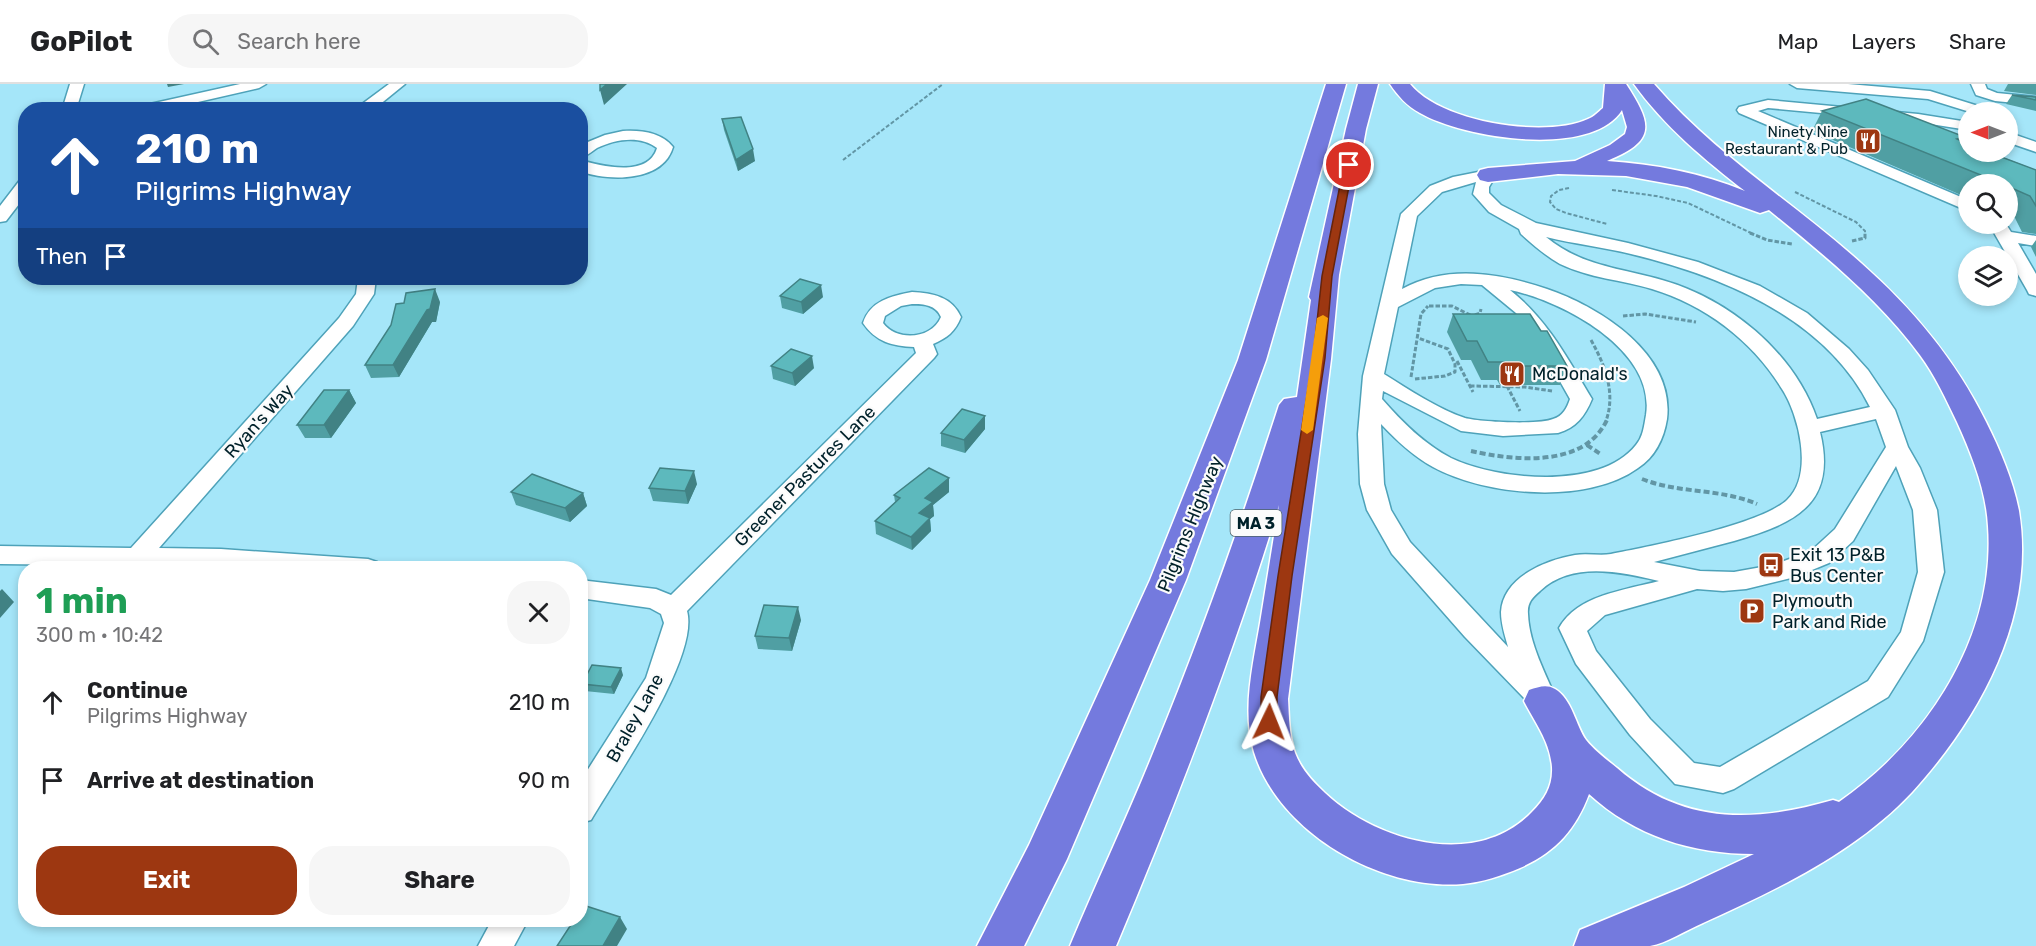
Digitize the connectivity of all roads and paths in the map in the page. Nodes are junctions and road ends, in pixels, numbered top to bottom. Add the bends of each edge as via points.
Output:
1 (77, 84) edge
2 (259, 84) edge
3 (398, 84) edge
4 (942, 84) edge
5 (1336, 84) edge
6 (1368, 84) edge
7 (1400, 84) edge
8 (1616, 84) edge
9 (1644, 84) edge
10 (1797, 84) edge
11 (1944, 84) edge
12 (1978, 84) edge
13 (2004, 84) edge
14 (1863, 87) edge
15 (1905, 89) edge
16 (1930, 95) junction
17 (2034, 99) edge
18 (71, 102) edge
19 (177, 102) edge
20 (376, 102) edge
21 (1958, 104) edge
22 (1958, 124) edge
23 (2018, 141) edge
24 (2036, 147) edge
25 (588, 148) edge
26 (843, 160) dead end
27 (1577, 165) junction
28 (588, 168) edge
29 (1488, 175) junction
30 (18, 193) edge
31 (1958, 202) edge
32 (0, 217) edge
33 (1514, 219) junction
34 (2003, 234) edge
35 (2013, 234) edge
36 (1819, 240) junction
37 (2035, 241) edge
38 (1327, 276) junction
39 (1487, 281) junction
40 (366, 285) edge
41 (2036, 290) edge
42 (1435, 301) dead end
43 (1389, 304) junction
44 (1428, 306) junction
45 (1480, 309) dead end
46 (1471, 315) junction
47 (1474, 321) edge
48 (1584, 335) dead end
49 (1417, 338) junction
50 (921, 340) dead end
51 (1453, 355) junction
52 (1373, 376) junction
53 (1470, 387) junction
54 (1409, 388) junction
55 (1473, 392) dead end
56 (1577, 393) junction
57 (1610, 398) junction
58 (1371, 400) junction
59 (1884, 410) junction
60 (1810, 428) junction
61 (1587, 445) junction
62 (1898, 447) junction
63 (1463, 449) dead end
64 (1623, 468) junction
65 (1780, 516) junction
66 (0, 555) edge
67 (137, 557) junction
68 (265, 561) edge
69 (1606, 564) junction
70 (1695, 579) junction
71 (588, 590) edge
72 (673, 609) junction
73 (1543, 701) junction
74 (1570, 750) junction
75 (588, 797) edge
76 (1864, 809) junction
77 (507, 927) edge
78 (495, 946) edge
79 (1000, 946) edge
80 (1093, 946) edge
81 (1597, 946) edge

1 - 18 street
2 - 19 street
3 - 20 street
4 - 26 path
5 - 79 highway, Pilgrims Highway via 1252,360 1180,549 1045,859
6 - 38 highway, MA 3
7 - 8 highway via 1419,105 1434,113 1487,128 1542,132 1597,122 1610,112
8 - 27 highway via 1637,118 1636,134 1629,144
9 - 36 highway via 1681,128
10 - 14 street
11 - 16 street
12 - 17 street via 1981,92 1995,97
13 - 17 street
14 - 15 street
15 - 16 street
16 - 21 street
22 - 31 street via 1768,104 1744,110
23 - 24 street
25 - 28 street via 627,136 652,138 665,147 660,159 639,170 610,174
27 - 29 highway
27 - 36 highway via 1647,172 1700,183 1758,204
29 - 33 street via 1481,194
29 - 43 street via 1436,189 1409,214
30 - 32 street
33 - 59 street via 1552,233 1670,259 1755,290 1827,340 1869,386
33 - 60 street via 1575,264 1667,288 1739,327 1786,377
34 - 41 street
35 - 37 street
36 - 76 highway via 1886,299 1939,362 1988,460 2006,529 2005,579 1995,621 1970,683 1944,726
38 - 74 highway via 1319,358 1269,697 1270,735 1286,776 1299,796 1328,823 1366,845 1406,860 1470,863 1498,857 1538,836 1566,805 1574,769
38 - 80 highway, MA 3 via 1305,367 1196,699
39 - 43 street via 1437,281
39 - 56 street via 1523,309 1539,328
39 - 64 street via 1526,287 1562,300 1607,326 1648,372 1657,397 1657,420 1647,449
40 - 67 street, Ryan's Way via 365,294 346,322
42 - 44 path
43 - 52 street
44 - 46 path via 1447,304
44 - 49 path via 1421,314
45 - 46 path via 1480,313
46 - 47 path
48 - 57 path via 1600,355
49 - 51 path via 1448,349
49 - 54 path
50 - 72 street, Greener Pastures Lane via 927,354
51 - 53 path
51 - 54 path via 1455,372
52 - 54 street
52 - 58 street
53 - 55 path
53 - 56 path via 1525,387
54 - 56 street via 1461,424 1503,429 1558,426 1575,414 1581,399
56 - 57 path
57 - 61 path via 1608,418
58 - 64 street via 1414,446 1450,468 1471,475 1516,483 1561,484 1602,477
58 - 73 street via 1369,458 1379,510 1401,548
59 - 60 street
59 - 62 street
60 - 65 street via 1813,453 1805,493 1792,510
61 - 63 path via 1556,455 1515,459
61 - 64 path
62 - 70 street via 1855,520 1821,556 1760,576 1725,582
62 - 70 street via 1925,510 1932,572 1914,634 1878,688 1723,780 1686,775 1640,727 1586,657 1572,628 1596,608
64 - 65 path via 1652,484 1736,495
65 - 69 street via 1700,542
66 - 67 street
67 - 68 street
69 - 70 street
69 - 73 street via 1557,568 1540,576 1516,602 1516,630
71 - 72 street via 656,599
72 - 75 street, Braley Lane via 677,623 659,681
73 - 74 highway
74 - 76 highway via 1631,804 1714,834 1741,836 1790,830
76 - 81 highway via 1732,888
77 - 78 street

